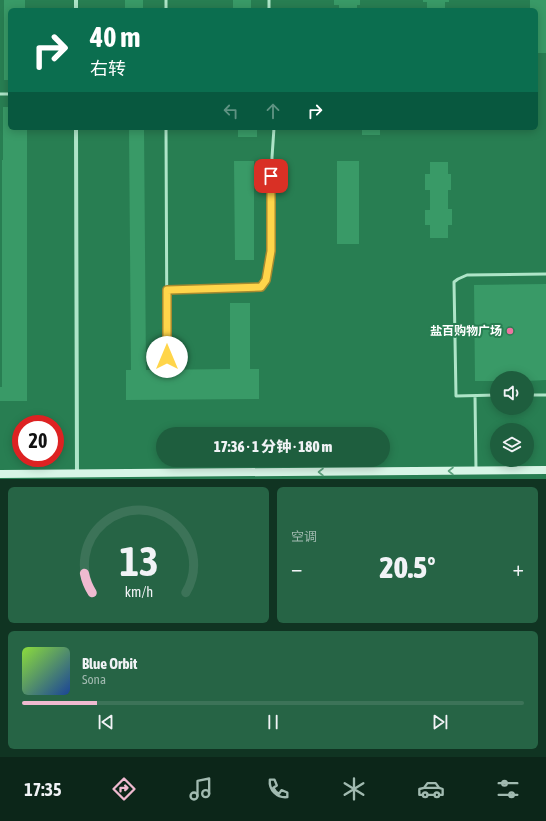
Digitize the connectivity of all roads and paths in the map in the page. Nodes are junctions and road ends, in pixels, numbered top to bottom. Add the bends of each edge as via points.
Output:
1 (76, 130) edge
2 (166, 130) edge
3 (274, 130) edge
4 (546, 274) edge
5 (167, 290) junction
6 (167, 357) dead end
7 (490, 395) edge
8 (534, 395) edge
9 (546, 395) edge
10 (475, 396) junction
11 (476, 470) junction
12 (546, 470) edge
13 (77, 473) junction
14 (0, 474) edge

1 - 13 street
2 - 5 lane
3 - 5 lane via 271,251 266,280 261,287
4 - 10 lane via 467,275 454,282 456,396
5 - 6 lane
7 - 10 lane
8 - 9 lane
10 - 11 lane
11 - 12 main road
11 -> 13 main road
13 - 14 main road

